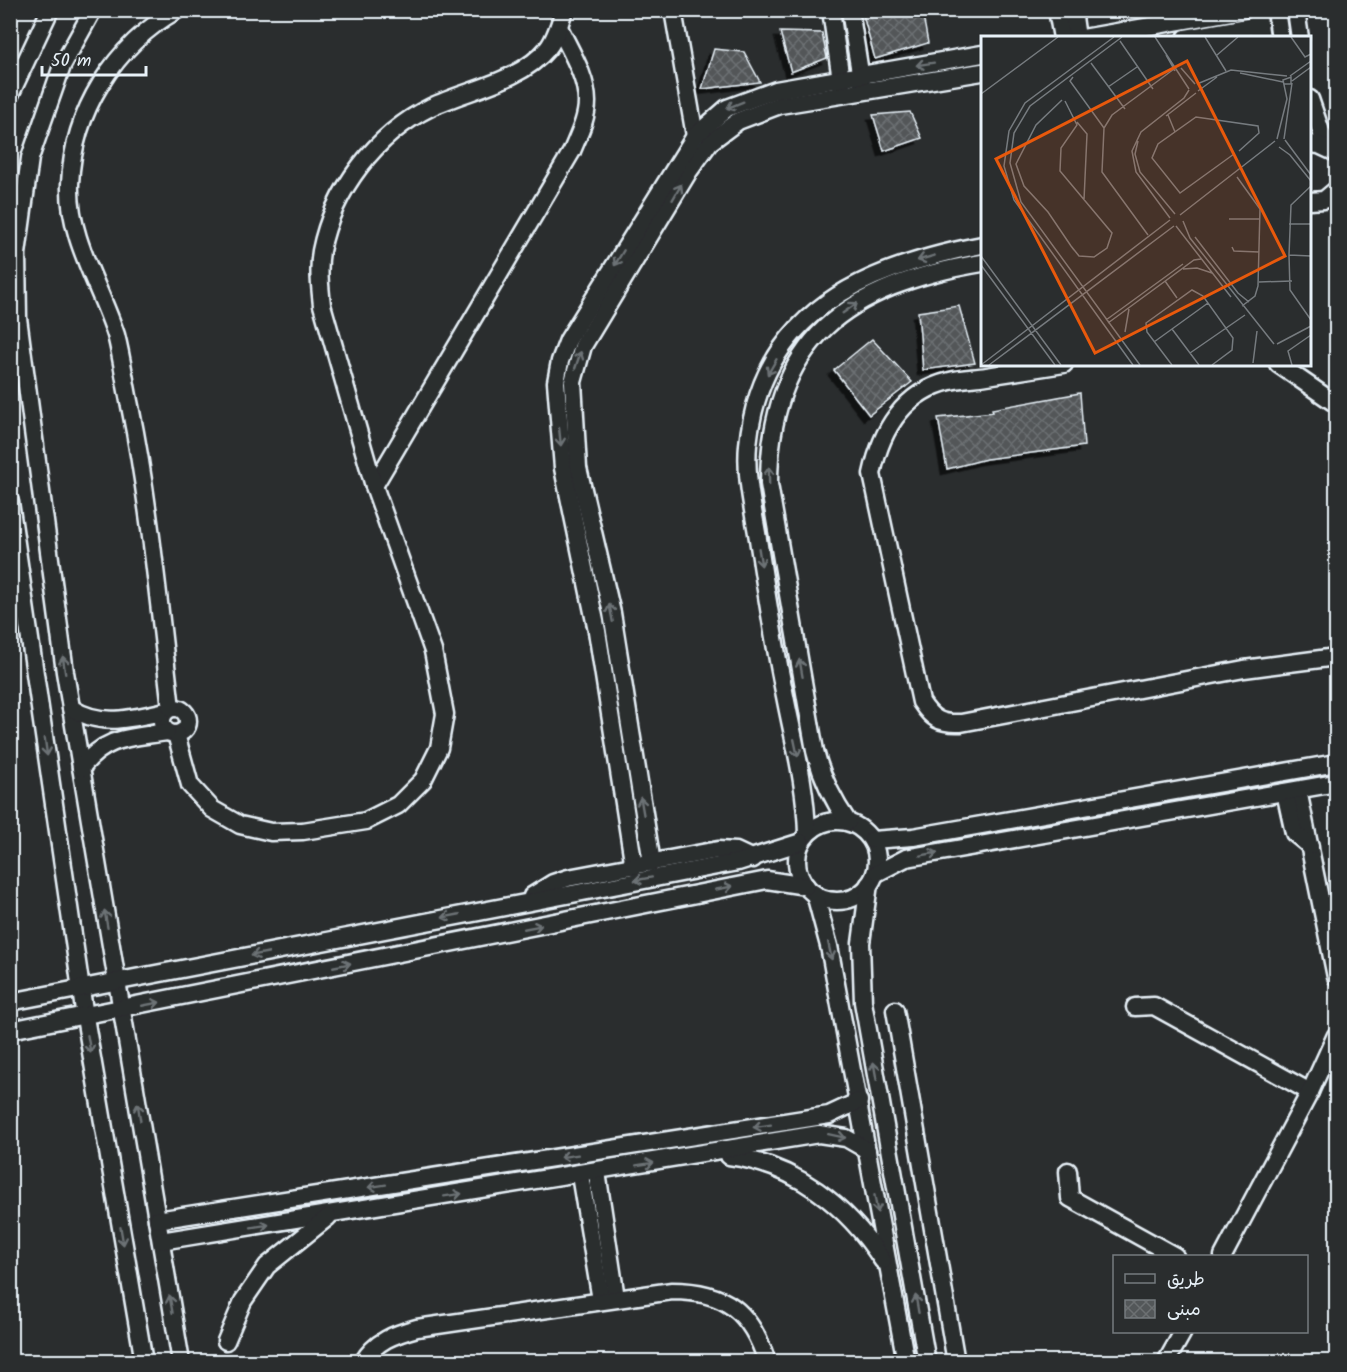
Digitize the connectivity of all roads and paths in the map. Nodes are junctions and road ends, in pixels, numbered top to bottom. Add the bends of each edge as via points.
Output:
1 (50, 10) edge
2 (93, 10) edge
3 (177, 10) edge
4 (564, 10) edge
5 (673, 10) edge
6 (831, 10) edge
7 (850, 10) edge
8 (1058, 10) edge
9 (1073, 10) edge
10 (1242, 10) edge
11 (1276, 10) edge
12 (1296, 10) edge
13 (1259, 24) edge
14 (559, 27) junction
15 (1062, 36) edge
16 (1077, 36) edge
17 (1094, 36) edge
18 (1196, 36) edge
19 (1280, 36) edge
20 (1300, 36) edge
21 (981, 54) edge
22 (981, 72) edge
23 (860, 75) junction
24 (840, 78) junction
25 (863, 92) junction
26 (10, 94) edge
27 (843, 95) junction
28 (1311, 102) edge
29 (695, 136) junction
30 (1311, 144) edge
31 (1334, 153) edge
32 (981, 244) edge
33 (981, 262) edge
34 (1051, 366) edge
35 (1281, 366) edge
36 (1336, 404) edge
37 (374, 486) junction
38 (10, 502) edge
39 (579, 505) junction
40 (44, 530) junction
41 (15, 534) junction
42 (1336, 657) edge
43 (71, 708) junction
44 (169, 709) junction
45 (171, 733) junction
46 (1336, 763) edge
47 (81, 768) junction
48 (1336, 783) edge
49 (1291, 791) junction
50 (848, 822) junction
51 (804, 838) junction
52 (872, 840) junction
53 (753, 859) junction
54 (652, 863) junction
55 (634, 867) junction
56 (872, 879) junction
57 (810, 890) junction
58 (526, 901) junction
59 (201, 966) junction
60 (1336, 977) edge
61 (117, 983) junction
62 (82, 990) junction
63 (209, 992) junction
64 (10, 1002) edge
65 (1134, 1007) dead end
66 (122, 1010) junction
67 (895, 1010) dead end
68 (85, 1017) junction
69 (10, 1030) edge
70 (1336, 1035) edge
71 (1310, 1092) junction
72 (859, 1101) junction
73 (867, 1150) junction
74 (713, 1154) junction
75 (1068, 1171) dead end
76 (589, 1174) junction
77 (226, 1209) junction
78 (331, 1214) junction
79 (157, 1220) junction
80 (231, 1230) junction
81 (161, 1241) junction
82 (1171, 1255) edge
83 (1224, 1255) edge
84 (888, 1269) junction
85 (609, 1299) junction
86 (1182, 1333) edge
87 (226, 1341) dead end
88 (144, 1362) edge
89 (181, 1362) edge
90 (363, 1362) edge
91 (767, 1362) edge
92 (906, 1362) edge
93 (927, 1362) edge
94 (956, 1362) edge
95 (1166, 1362) edge

1 - 26 street
2 - 40 street via 62,66 46,106 30,158 19,222 18,318
3 - 44 street via 125,49 95,89 77,135 70,185 76,235 116,335 140,452
4 - 14 street
5 - 29 street
6 - 24 street
7 - 23 street
8 - 15 street
9 - 16 street
10 - 17 street
11 - 19 street
12 - 20 street
13 - 18 street
14 - 37 street via 582,78 587,101 579,134
14 - 37 street via 538,58 497,82 432,107 396,127 365,158 327,229 321,260 322,305
21 -> 23 street
22 - 25 street
23 - 24 street
23 - 25 street
24 - 27 street
24 -> 29 street via 776,90 727,108
25 - 27 street
39 -> 27 street via 573,401 576,363 689,171 710,142 738,121 780,105
28 - 31 street via 1322,134
29 -> 39 street via 568,340 560,361 556,404 563,468
30 - 31 street
32 -> 51 street via 889,269 851,285 825,302 785,344 765,378 753,416 748,476 773,633 803,779
50 -> 33 street via 833,801 815,752 769,484 769,445 777,406 808,346 849,308 873,293
34 - 42 street via 950,381 925,391 892,420 878,446 872,474 921,702 932,718 946,724 961,723 1240,670
35 - 36 street
37 - 45 street via 433,651 445,714 440,748 423,780 398,805 366,821 271,832 240,825 212,809 190,785
38 - 41 street
54 -> 39 street via 612,613
39 - 55 street
40 - 41 street
43 -> 40 street
41 -> 62 street
43 - 44 street via 94,720 116,721
43 - 47 street
44 - 45 street via 162,724
44 - 45 street via 183,711 188,722 186,728
45 - 47 street via 119,740 99,747
46 - 52 street via 913,837
61 -> 47 street
48 - 49 street
56 -> 49 street via 906,858
49 - 60 street via 1294,833 1310,846
50 - 51 street via 826,823
50 - 52 street
51 - 53 street
51 - 57 street via 797,856 798,872
52 - 56 street via 877,857
53 - 54 street via 727,849
53 -> 58 street
54 - 55 street
55 - 58 street via 553,883
56 - 57 street via 858,895 844,900 829,900
93 -> 56 street via 863,1002 861,943
63 -> 57 street via 757,882 786,881
57 -> 72 street via 830,946
58 -> 59 street
59 - 61 street
59 - 63 street
61 - 62 street
61 - 66 street
62 - 64 street
62 - 68 street
66 -> 63 street
65 - 71 street via 1154,1006
66 - 68 street
79 -> 66 street
67 - 94 street
68 - 69 street
68 -> 88 street
70 - 71 street
71 - 83 street
72 - 73 street
72 -> 77 street via 828,1115
74 -> 73 street via 819,1134 846,1138
73 -> 84 street
76 -> 74 street
74 - 84 street via 749,1159 784,1171 815,1189 844,1211
75 - 82 street via 1070,1198
78 -> 76 street
76 - 85 street
77 - 79 street
77 - 80 street
80 -> 78 street
78 - 87 street via 267,1266 243,1302
79 - 81 street
80 - 81 street
89 -> 81 street
84 - 92 street
85 - 90 street via 393,1334 369,1352
85 - 91 street via 690,1291 723,1299 759,1337
86 - 95 street

